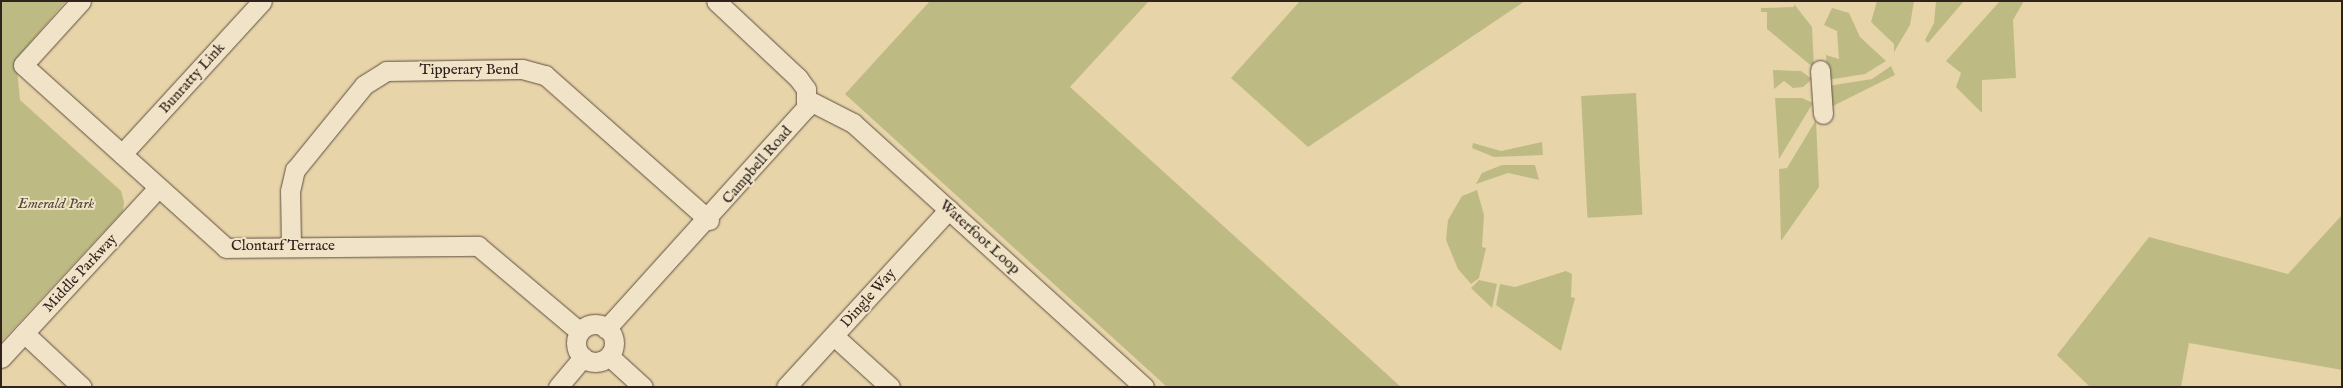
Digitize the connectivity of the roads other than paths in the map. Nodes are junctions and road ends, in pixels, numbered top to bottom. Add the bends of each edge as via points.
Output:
1 (82, 1) edge
2 (262, 1) edge
3 (716, 1) edge
4 (1820, 70) dead end
5 (808, 100) junction
6 (1822, 114) dead end
7 (122, 154) junction
8 (158, 188) junction
9 (949, 209) junction
10 (708, 220) junction
11 (291, 246) junction
12 (606, 329) junction
13 (580, 332) junction
14 (24, 333) junction
15 (834, 336) junction
16 (609, 356) junction
17 (583, 357) junction
18 (1, 358) edge
19 (82, 387) edge
20 (558, 387) edge
21 (643, 387) edge
22 (786, 387) edge
23 (890, 387) edge
24 (1144, 387) edge

1 - 7 street, Clontarf Terrace via 23,64
2 - 7 street, Bunratty Link
3 - 5 street via 798,78
4 - 6 street
5 - 9 street, Waterfoot Loop via 853,123
5 - 10 street, Campbell Road via 806,108
7 - 8 street, Clontarf Terrace
8 - 11 street, Clontarf Terrace via 226,248
8 - 14 street, Middle Parkway
9 - 15 street, Dingle Way
9 - 24 street, Waterfoot Loop
10 - 11 street, Tipperary Bend via 545,75 522,69 386,71 364,85 295,170 290,191
10 - 12 street, Campbell Road
11 - 13 street, Clontarf Terrace via 478,246
12 - 13 street via 592,325
12 - 16 street via 614,341
13 - 17 street via 576,342
14 - 18 street, Middle Parkway
14 - 19 street
15 - 22 street, Dingle Way
15 - 23 street
16 - 17 street via 596,362
16 - 21 street
17 - 20 street

